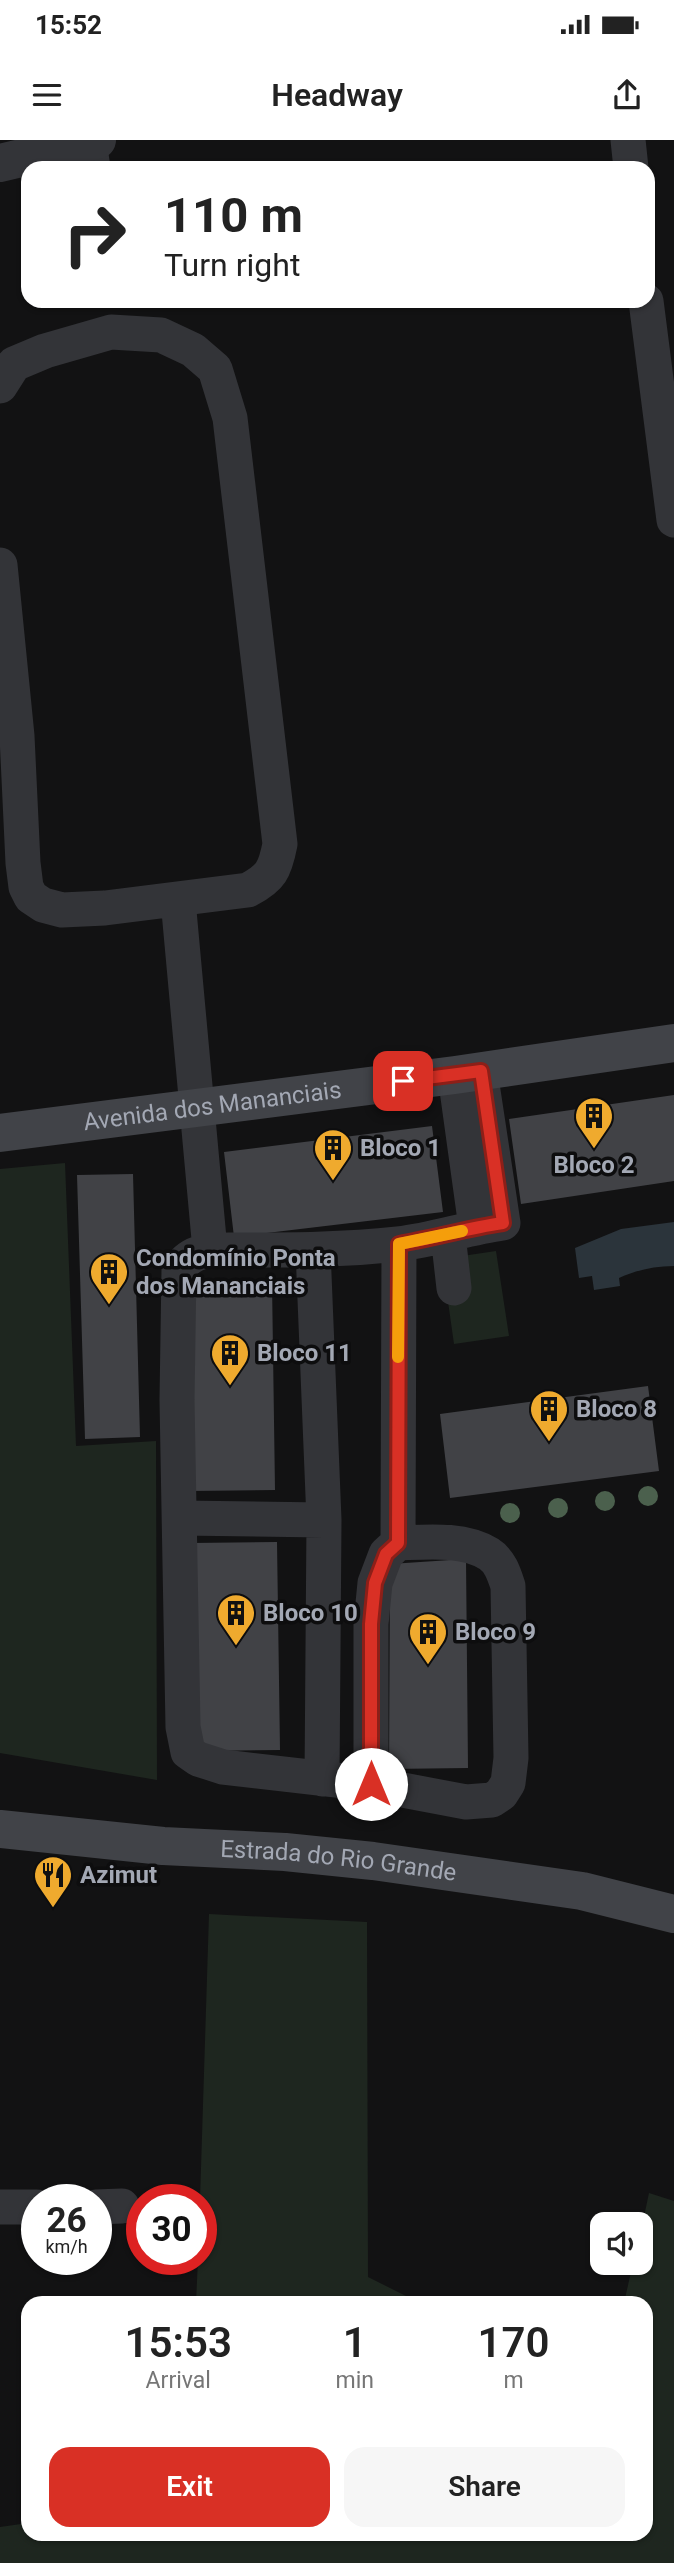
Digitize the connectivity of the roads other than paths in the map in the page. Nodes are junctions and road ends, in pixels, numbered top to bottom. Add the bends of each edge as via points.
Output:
1 (628, 140) edge
2 (93, 150) edge
3 (630, 161) edge
4 (0, 163) edge
5 (647, 308) edge
6 (109, 316) edge
7 (0, 386) edge
8 (674, 520) edge
9 (0, 565) edge
10 (178, 900) junction
11 (674, 1044) edge
12 (468, 1073) junction
13 (196, 1107) junction
14 (0, 1133) edge
15 (476, 1228) junction
16 (399, 1244) junction
17 (210, 1250) junction
18 (313, 1250) junction
19 (454, 1288) dead end
20 (180, 1518) junction
21 (324, 1520) junction
22 (398, 1543) junction
23 (322, 1779) junction
24 (371, 1784) junction
25 (0, 1829) edge
26 (674, 1914) edge
27 (0, 2207) edge
28 (21, 2207) edge

1 - 3 street
2 - 4 street
5 - 8 street
6 - 7 street via 14,364
6 - 10 street via 193,350 215,369 230,418 235,460 280,844 274,870 264,882 248,890
9 - 10 street via 26,887 43,905 62,910
10 - 13 street
11 - 12 main road, Avenida dos Mananciais
12 - 13 main road, Avenida dos Mananciais
12 - 15 street
13 - 14 main road, Avenida dos Mananciais
13 - 17 street
15 - 16 street
15 - 19 street
16 - 18 street
16 - 22 street
17 - 18 street
17 - 20 street via 186,1259 177,1283
18 - 21 street
20 - 21 street
20 - 23 street via 183,1727 188,1752 223,1767
21 - 23 street
22 - 24 street via 386,1554 375,1583
22 - 24 street via 447,1541 490,1554 502,1567 508,1586 511,1758 508,1783 492,1800 466,1802
23 - 24 street
25 - 26 main road, Estrada do Rio Grande via 373,1861 582,1891
27 - 28 street

